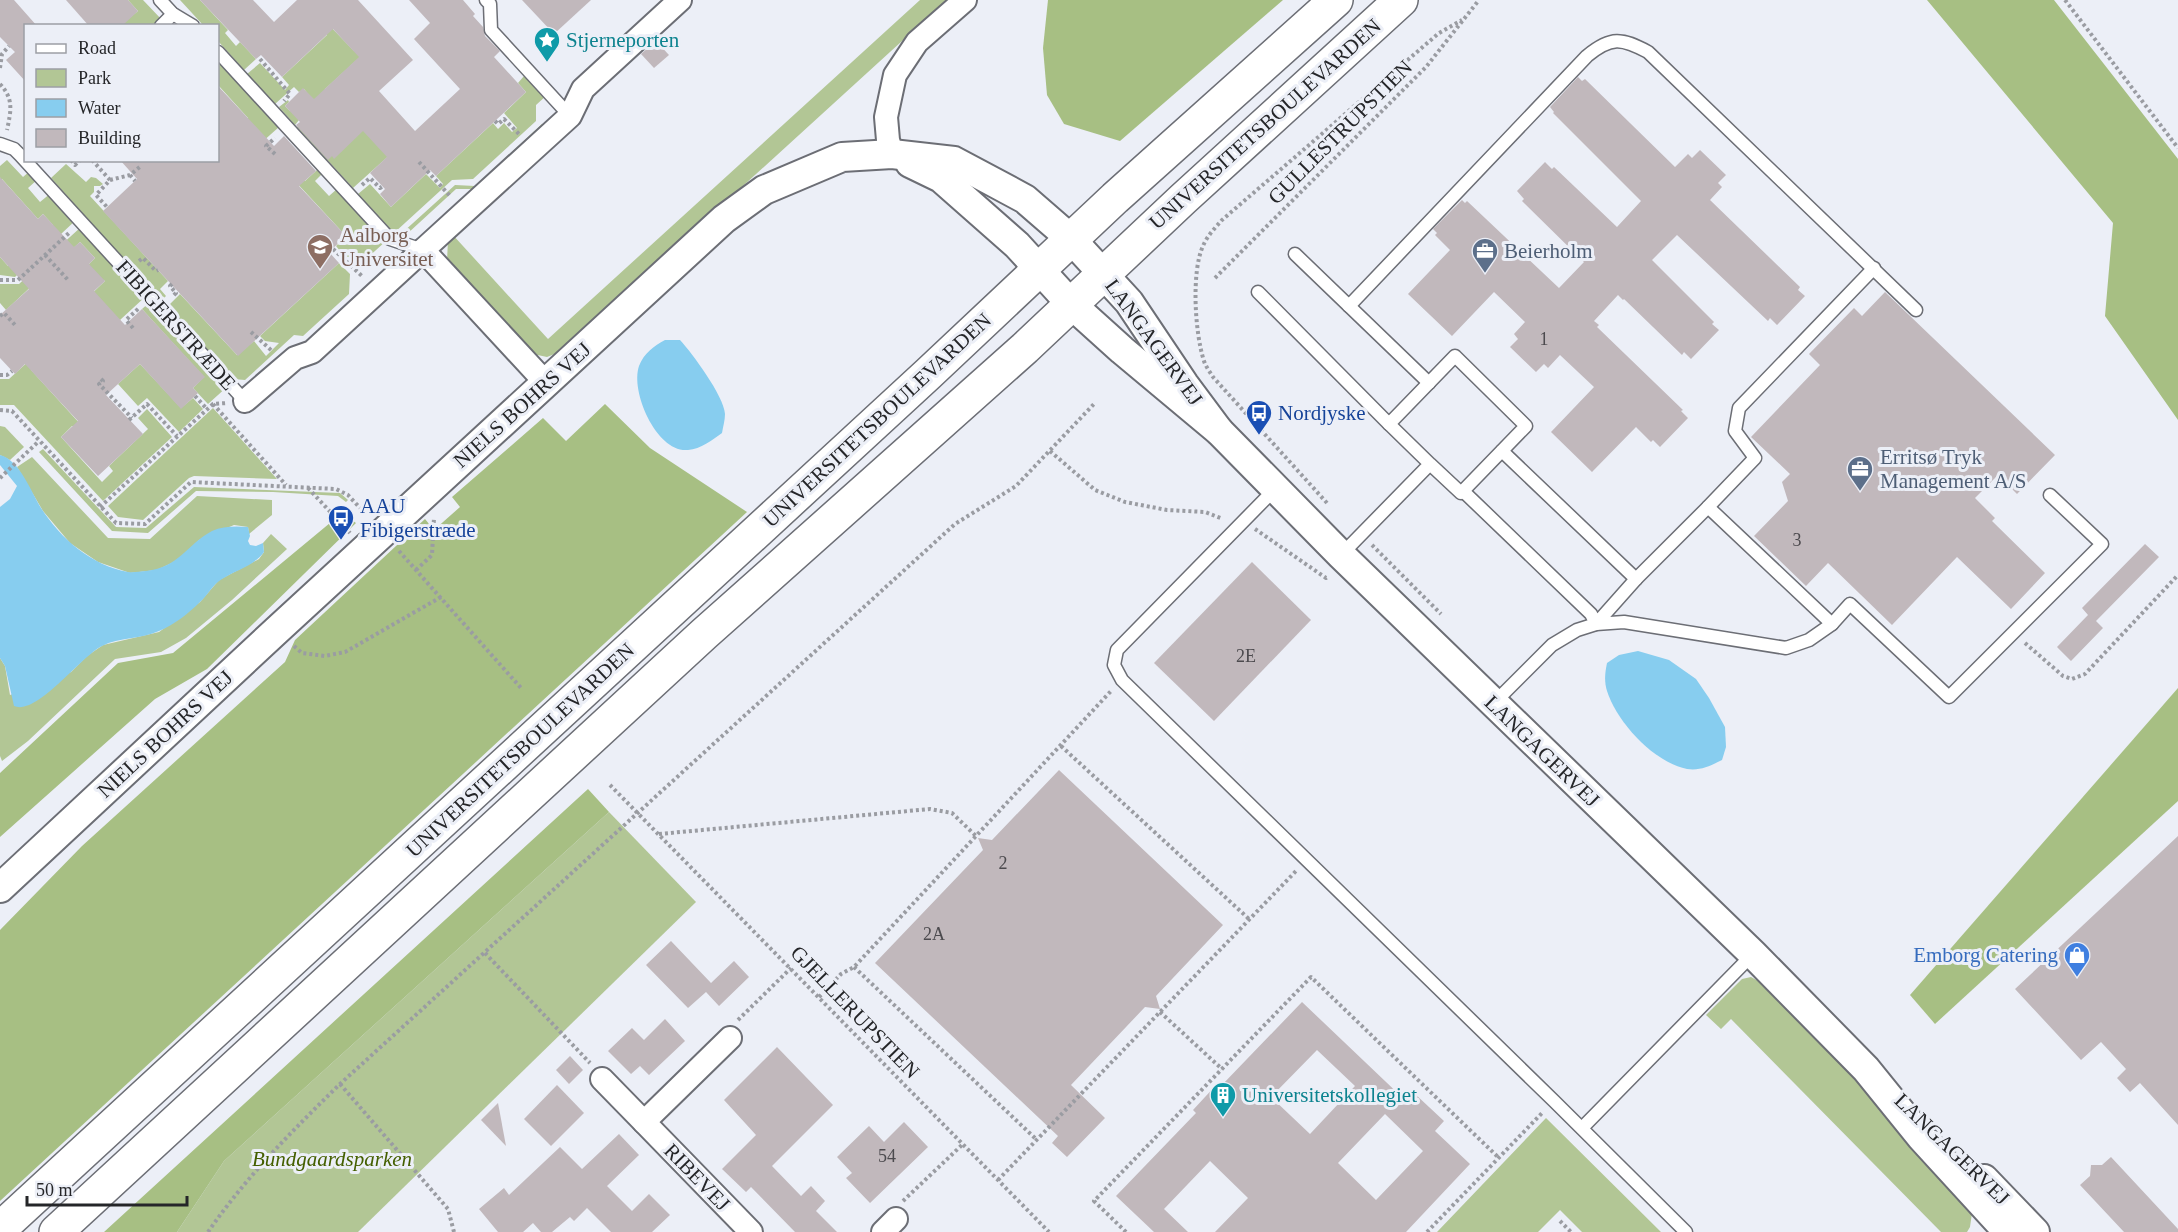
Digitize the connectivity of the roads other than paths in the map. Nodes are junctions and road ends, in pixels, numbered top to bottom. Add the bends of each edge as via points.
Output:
1 (160, 0) edge
2 (486, 0) edge
3 (680, 0) edge
4 (965, 0) edge
5 (1336, 0) edge
6 (1401, 0) edge
7 (173, 14) junction
8 (162, 24) edge
9 (190, 24) edge
10 (219, 53) edge
11 (570, 116) junction
12 (1, 145) edge
13 (22, 152) edge
14 (892, 154) junction
15 (30, 162) edge
16 (423, 250) junction
17 (1295, 254) dead end
18 (1087, 256) junction
19 (1874, 268) junction
20 (1055, 287) junction
21 (1258, 292) dead end
22 (1349, 306) junction
23 (1916, 310) dead end
24 (546, 383) junction
25 (1429, 383) junction
26 (245, 401) joint
27 (1389, 424) junction
28 (1219, 431) junction
29 (1502, 451) junction
30 (1430, 464) junction
31 (1275, 488) junction
32 (1463, 491) junction
33 (2050, 495) dead end
34 (1708, 507) junction
35 (1335, 566) junction
36 (1636, 579) junction
37 (1596, 624) junction
38 (1832, 624) junction
39 (1493, 704) junction
40 (0, 888) edge
41 (1753, 954) junction
42 (730, 1038) road end
43 (602, 1079) road end
44 (644, 1122) junction
45 (1582, 1128) junction
46 (2001, 1223) edge
47 (0, 1229) edge
48 (56, 1232) edge
49 (751, 1232) edge
50 (1686, 1232) edge
51 (2035, 1232) edge

1 - 7 lane
2 - 11 lane via 490,4 490,30
3 - 11 street, FIBIGERSTRÆDE via 583,89
4 - 14 street via 917,42 895,75 886,117
5 - 18 main road
6 - 18 main road, UNIVERSITETSBOULEVARDEN via 1183,199
7 - 8 lane
7 - 9 lane
10 - 16 lane via 390,239
11 - 16 street, FIBIGERSTRÆDE
12 - 13 lane, FIBIGERSTRÆDE
14 - 18 street, NIELS BOHRS VEJ via 954,161 1025,199
14 - 20 street, NIELS BOHRS VEJ via 941,178 1017,245
14 - 24 street, NIELS BOHRS VEJ via 842,157 764,190 724,219
15 - 26 lane, FIBIGERSTRÆDE
16 - 24 street
16 - 26 street, FIBIGERSTRÆDE via 312,352 295,358
17 - 22 lane
18 - 20 main road
18 - 20 main road
18 - 28 street, LANGAGERVEJ via 1129,302
19 - 22 lane via 1648,52 1615,40 1600,45 1587,56
19 - 23 lane
19 - 34 lane via 1739,408 1735,431 1755,458
20 - 28 street, LANGAGERVEJ via 1122,350
20 - 47 main road, UNIVERSITETSBOULEVARDEN via 928,374
20 - 48 main road, UNIVERSITETSBOULEVARDEN via 1025,348 704,634
21 - 27 lane
22 - 25 lane
24 - 40 street, NIELS BOHRS VEJ
25 - 27 lane
25 - 29 lane via 1455,356 1526,426
27 - 30 lane
28 - 31 street, LANGAGERVEJ
29 - 32 lane
29 - 36 lane
30 - 32 lane
30 - 35 lane
31 - 35 street, LANGAGERVEJ
31 - 45 lane via 1117,650 1114,665 1122,680
32 - 37 lane via 1591,614
33 - 38 lane via 2102,544 1949,697 1851,604
34 - 36 lane
34 - 38 lane
35 - 39 street, LANGAGERVEJ
36 - 37 lane
37 - 38 lane via 1624,622 1786,648 1809,640
37 - 39 lane via 1552,645
39 - 41 street, LANGAGERVEJ
41 - 45 lane
41 - 46 street, LANGAGERVEJ via 1866,1069 1933,1125
42 - 44 street
43 - 44 street, RIBEVEJ
44 - 49 street, RIBEVEJ
45 - 50 lane
46 - 51 street, LANGAGERVEJ

